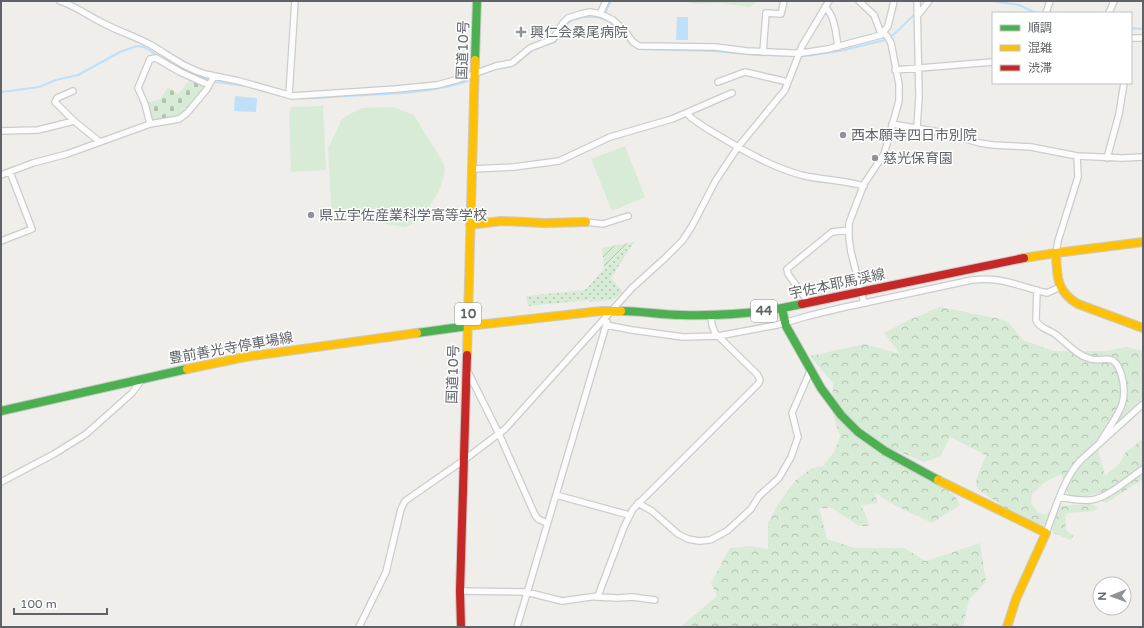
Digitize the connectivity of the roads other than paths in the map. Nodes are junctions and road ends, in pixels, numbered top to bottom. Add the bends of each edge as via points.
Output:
1 (60, 1) edge
2 (295, 1) edge
3 (478, 1) edge
4 (606, 1) edge
5 (784, 1) edge
6 (829, 1) edge
7 (859, 1) edge
8 (894, 1) edge
9 (917, 1) edge
10 (929, 1) edge
11 (1050, 1) edge
12 (1114, 1) edge
13 (825, 7) junction
14 (1046, 12) edge
15 (1109, 12) edge
16 (600, 14) junction
17 (918, 15) junction
18 (883, 33) junction
19 (1132, 38) edge
20 (1143, 38) edge
21 (838, 47) junction
22 (763, 52) junction
23 (798, 55) junction
24 (992, 62) edge
25 (919, 69) junction
26 (895, 70) junction
27 (475, 73) junction
28 (214, 76) junction
29 (718, 82) dead end
30 (788, 82) junction
31 (1124, 84) edge
32 (209, 85) junction
33 (73, 91) dead end
34 (732, 93) dead end
35 (289, 95) junction
36 (686, 113) junction
37 (74, 121) junction
38 (150, 124) junction
39 (892, 124) junction
40 (917, 128) junction
41 (1, 131) edge
42 (100, 142) junction
43 (738, 148) junction
44 (1077, 156) junction
45 (1143, 157) edge
46 (1106, 158) junction
47 (472, 168) junction
48 (10, 172) junction
49 (1, 175) edge
50 (864, 186) junction
51 (628, 216) dead end
52 (586, 222) joint
53 (470, 225) junction
54 (849, 230) junction
55 (1, 242) edge
56 (1143, 242) edge
57 (1056, 253) junction
58 (1060, 287) junction
59 (1037, 290) junction
60 (861, 292) junction
61 (809, 303) junction
62 (864, 303) junction
63 (782, 309) junction
64 (612, 311) junction
65 (711, 315) junction
66 (784, 323) junction
67 (606, 325) junction
68 (468, 326) junction
69 (1143, 328) edge
70 (718, 336) junction
71 (466, 368) junction
72 (811, 369) junction
73 (143, 378) junction
74 (1143, 404) edge
75 (1, 411) edge
76 (498, 434) junction
77 (1100, 443) junction
78 (464, 460) junction
79 (1143, 469) edge
80 (1, 482) edge
81 (556, 495) junction
82 (1060, 497) junction
83 (638, 503) junction
84 (629, 515) junction
85 (547, 523) junction
86 (1046, 533) junction
87 (460, 591) junction
88 (526, 592) junction
89 (596, 597) junction
90 (655, 600) dead end
91 (359, 627) edge
92 (460, 627) edge
93 (516, 627) edge
94 (1007, 627) edge

1 - 28 street via 151,45 185,66
2 - 35 street
3 - 27 main road, 国道10号 / 10
4 - 16 street
5 - 22 street via 781,14 766,13
6 - 13 street
7 - 18 street via 874,16
8 - 18 street via 890,20
9 - 17 street
10 - 17 street
11 - 14 street
12 - 15 street
13 - 21 street via 832,20
13 - 23 street
16 - 22 street via 618,24 639,46
16 - 27 street via 590,12 572,16 565,21 552,39 530,48 512,63
17 - 25 street
18 - 21 street
18 - 26 street via 891,43
19 - 20 street
21 - 23 street
22 - 23 street
23 - 30 street
24 - 25 street
25 - 26 street
25 - 40 street
26 - 39 street via 900,98
27 - 35 street via 433,85
27 - 47 main road, 国道10号 / 10
28 - 32 street
28 - 35 street
29 - 30 street via 745,72
30 - 43 street via 780,97
31 - 46 street via 1119,114
32 - 38 street via 183,117
32 - 38 street via 156,58 150,59 138,88 146,104
33 - 37 street via 57,98 55,102
34 - 36 street
36 - 43 street
36 - 47 street via 610,137 559,161 514,167
37 - 41 street via 38,130
37 - 42 street
38 - 42 street
39 - 40 street
39 - 50 street via 884,154
40 - 44 street via 987,144 1031,147
42 - 48 street
43 - 50 street via 792,172
43 - 64 street via 716,180 683,240 632,288
44 - 46 street
44 - 57 street via 1078,177
45 - 46 street
47 - 53 main road, 国道10号 / 10
48 - 49 street
48 - 55 street via 32,229
50 - 54 street via 851,215
51 - 52 street via 603,224
52 - 53 main road via 501,221
53 - 68 main road, 国道10号 / 10
54 - 60 street
54 - 61 street via 832,232 787,270
56 - 57 main road, 宇佐本耶馬渓線
57 - 58 main road
57 - 60 main road, 宇佐本耶馬渓線 / 44
58 - 59 street, 44 via 1047,293
58 - 69 main road via 1072,301
59 - 62 street, 44 via 1005,281 981,279
59 - 77 street via 1038,325 1052,332 1084,356 1093,360 1112,360 1120,370 1124,394 1121,410
60 - 61 main road, 宇佐本耶馬渓線 / 44
60 - 62 street
61 - 63 main road, 宇佐本耶馬渓線 / 44
62 - 66 street, 44
63 - 65 main road, 宇佐本耶馬渓線 / 44
63 - 66 main road
64 - 65 main road, 宇佐本耶馬渓線 / 44
64 - 67 street
64 - 68 main road, 宇佐本耶馬渓線 / 44
64 - 76 street via 510,424
65 - 70 street via 712,325
66 - 70 street, 44
66 - 72 main road
67 - 70 street, 44 via 683,337
67 - 81 street
68 - 71 main road, 国道10号 / 10
68 - 73 main road, 豊前善光寺停車場線 via 245,357
70 - 83 street via 760,377 758,384
71 - 76 street
71 - 78 main road, 国道10号 / 10
72 - 83 street via 792,413 798,437 791,457 779,478 727,531 707,541 688,539
72 - 86 main road via 841,415 874,444 928,475
73 - 75 main road, 豊前善光寺停車場線
73 - 80 street via 132,393 86,434
74 - 77 street
76 - 78 street
76 - 85 street via 535,515
77 - 82 street via 1073,469
78 - 87 main road, 国道10号 / 10
78 - 91 street via 402,505 386,572
79 - 82 street via 1097,499
81 - 84 street
81 - 85 street
82 - 86 street
83 - 84 street
84 - 89 street via 600,593
85 - 88 street
86 - 94 main road via 1016,599
87 - 88 street
87 - 92 main road, 国道10号 / 10
88 - 89 street via 562,601
88 - 93 street
89 - 90 street

